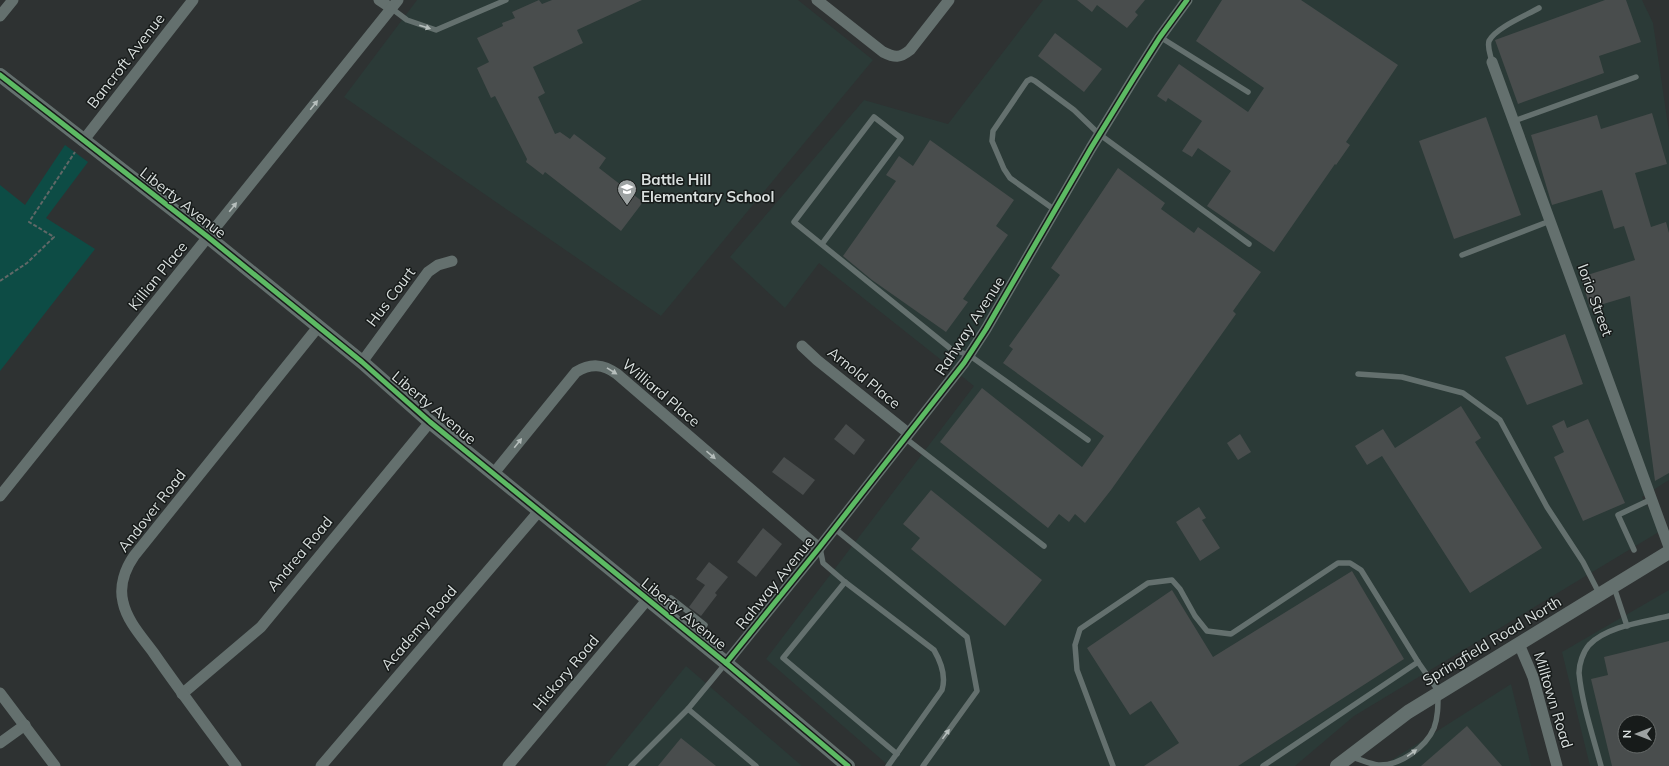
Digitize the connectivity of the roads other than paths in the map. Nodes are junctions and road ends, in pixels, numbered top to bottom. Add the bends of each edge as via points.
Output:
1 (13, 0) edge
2 (193, 0) edge
3 (379, 0) edge
4 (506, 0) edge
5 (817, 0) edge
6 (949, 0) edge
7 (1187, 0) edge
8 (395, 4) edge
9 (1539, 8) dead end
10 (0, 16) edge
11 (1160, 37) junction
12 (1492, 62) joint
13 (0, 75) edge
14 (1636, 77) dead end
15 (1248, 92) dead end
16 (1514, 121) junction
17 (1099, 134) junction
18 (79, 147) junction
19 (1055, 210) junction
20 (1550, 221) junction
21 (208, 237) junction
22 (822, 244) junction
23 (1249, 244) dead end
24 (1462, 255) dead end
25 (452, 261) dead end
26 (318, 327) junction
27 (802, 346) dead end
28 (969, 355) junction
29 (362, 362) junction
30 (1358, 374) dead end
31 (430, 422) junction
32 (906, 435) junction
33 (1088, 440) dead end
34 (494, 473) junction
35 (0, 496) edge
36 (1652, 499) junction
37 (540, 510) junction
38 (834, 528) junction
39 (1044, 546) dead end
40 (1669, 547) edge
41 (820, 548) junction
42 (1634, 550) dead end
43 (1669, 552) edge
44 (845, 582) junction
45 (1614, 587) junction
46 (1600, 595) junction
47 (647, 600) junction
48 (1669, 616) edge
49 (1627, 626) junction
50 (1520, 644) junction
51 (1418, 662) junction
52 (726, 663) junction
53 (0, 693) edge
54 (1439, 693) junction
55 (182, 694) junction
56 (688, 709) junction
57 (25, 725) junction
58 (0, 743) edge
59 (897, 754) junction
60 (1349, 756) junction
61 (55, 766) edge
62 (236, 766) edge
63 (321, 766) edge
64 (508, 766) edge
65 (631, 766) edge
66 (756, 766) edge
67 (848, 766) edge
68 (888, 766) edge
69 (923, 766) edge
70 (1114, 766) edge
71 (1263, 766) edge
72 (1336, 766) edge
73 (1557, 766) edge
74 (1601, 766) edge

1 - 10 street
2 - 18 street, Bancroft Avenue
3 - 8 street
8 -> 4 lane via 407,20 436,30
5 - 6 street via 894,58 903,56 910,50
7 - 11 street, Rahway Avenue
21 -> 8 street, Killian Place
9 - 12 lane via 1496,32 1488,48
11 - 15 lane
11 - 17 street, Rahway Avenue
12 - 16 street, Iorio Street
13 - 18 street, Liberty Avenue
14 - 16 lane
16 - 20 street, Iorio Street
17 - 19 street, Rahway Avenue
17 - 19 lane via 1074,110 1031,79 1027,81 993,131 993,146 1010,178
17 - 23 lane
18 - 21 street, Liberty Avenue
19 - 28 street, Rahway Avenue
20 - 24 lane
20 - 36 street, Iorio Street
21 - 26 street, Liberty Avenue
21 - 35 street, Killian Place
22 - 22 lane via 794,222 874,117 901,138
22 - 28 lane via 951,349
25 - 29 street, Hus Court via 438,265 428,272
26 - 29 street, Liberty Avenue
26 - 55 street, Andover Road via 134,556 126,571 122,592 126,613
27 - 32 street, Arnold Place
28 - 32 street, Rahway Avenue
28 - 33 lane
29 - 31 street, Liberty Avenue
30 - 46 lane via 1402,377 1463,393 1500,420 1546,507 1583,562
31 - 34 street, Liberty Avenue
31 - 55 street, Andrea Road via 260,626
32 - 38 street, Rahway Avenue
32 - 39 lane
34 - 37 street, Liberty Avenue
34 -> 41 street, Williard Place via 576,372 584,367 600,365 617,374
36 - 40 street, Iorio Street
36 - 42 lane via 1618,515
37 - 47 street, Liberty Avenue
37 - 63 street, Academy Road
38 - 41 street, Rahway Avenue
69 -> 38 lane via 977,691 967,637
41 - 44 lane via 823,563
41 - 52 street, Rahway Avenue
43 - 45 street, Springfield Road North
44 - 59 lane via 934,650 939,658 945,682 942,690
44 - 59 lane via 783,658
45 - 46 street, Springfield Road North
45 - 49 lane
46 - 50 street, Springfield Road North
47 - 52 street, Liberty Avenue
47 - 64 street, Hickory Road
48 - 49 lane
49 - 74 lane via 1605,634 1589,645 1581,660 1579,672 1584,702
50 - 54 street, Springfield Road North
50 - 73 street, Milltown Road via 1533,677
51 - 54 lane
51 - 70 lane via 1361,570 1350,562 1338,564 1231,634 1207,631 1172,580 1148,583 1080,629 1075,645 1077,670
51 - 71 lane
52 - 56 lane
52 - 67 street, Liberty Avenue
53 - 57 street
54 - 60 street, Springfield Road North via 1385,728
60 -> 54 lane via 1379,765 1397,762 1412,754 1427,741 1434,728
55 - 62 street, Andover Road
56 - 65 lane
56 - 66 lane
57 - 58 street
57 - 61 street
59 - 68 lane
60 - 72 street, Springfield Road North

